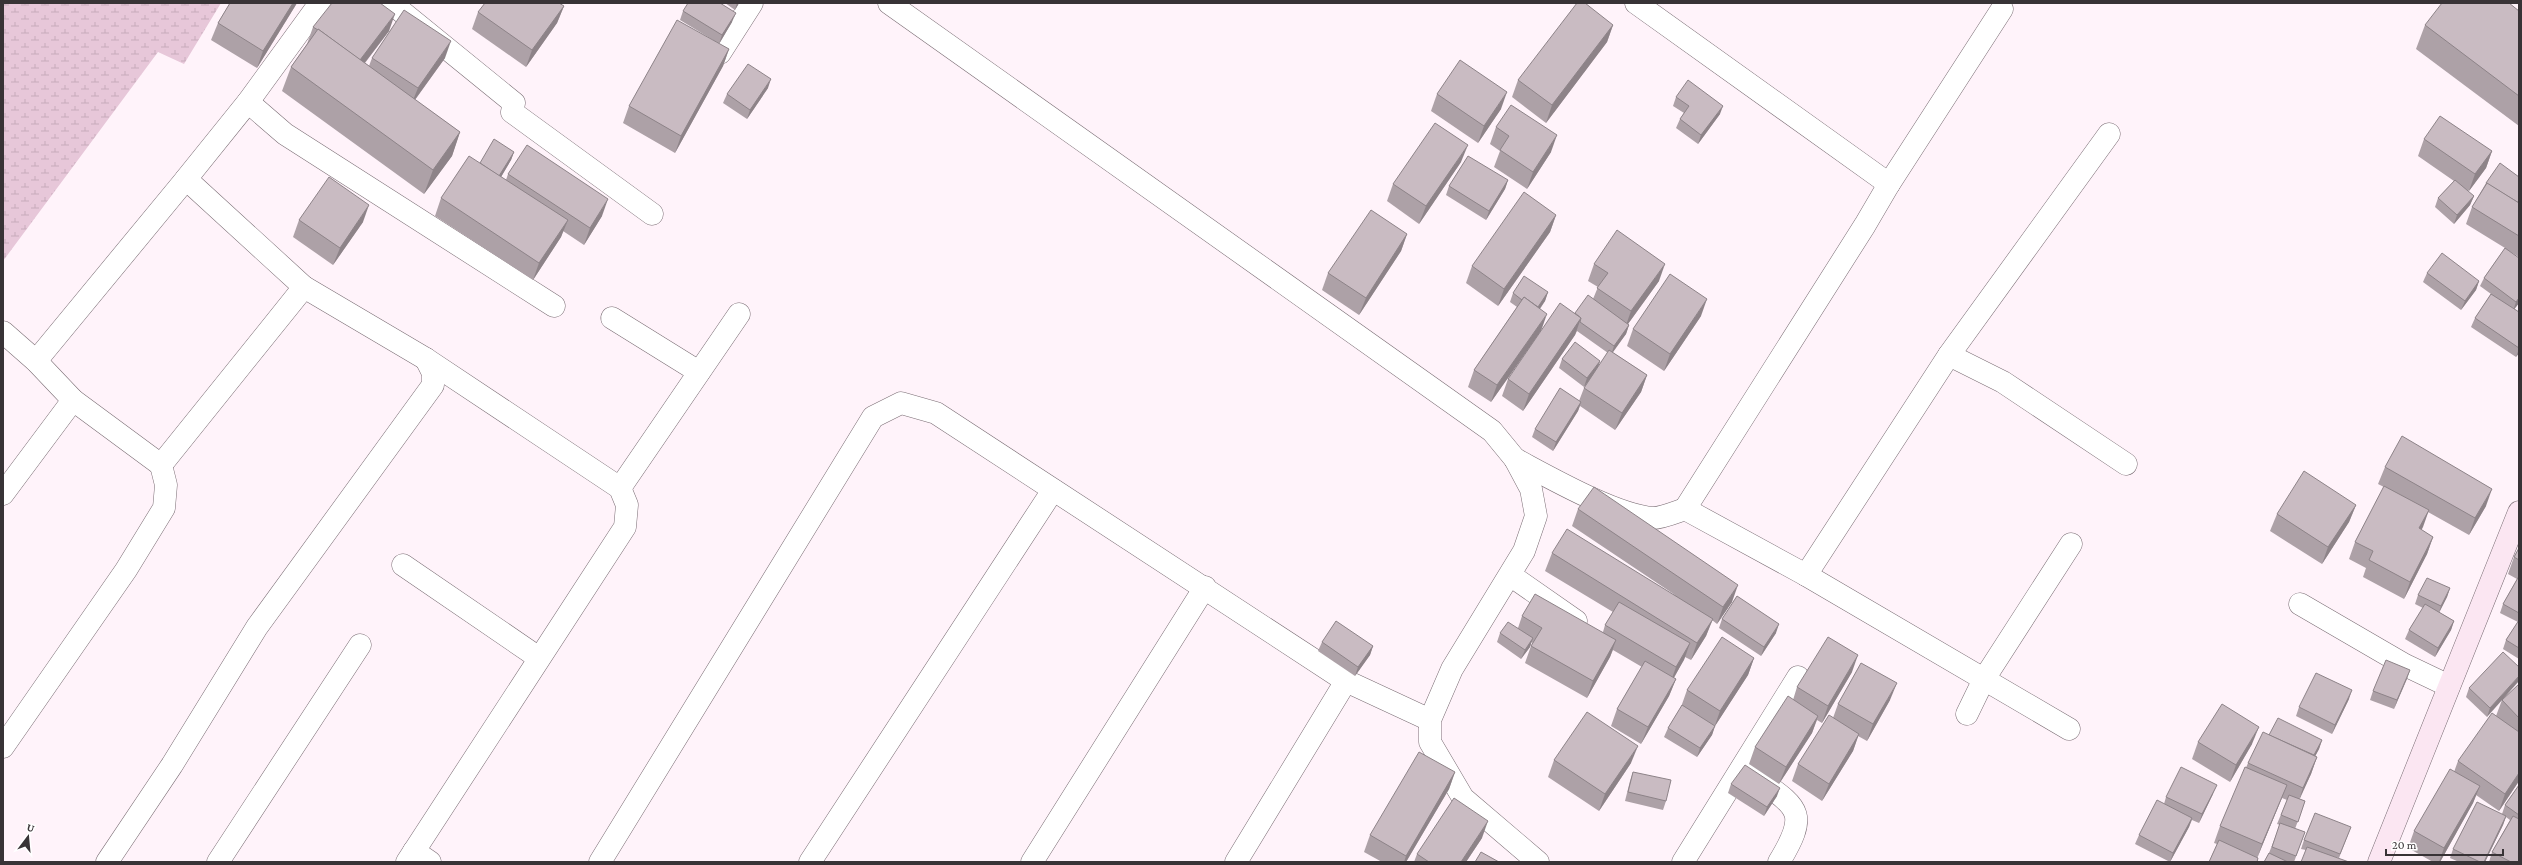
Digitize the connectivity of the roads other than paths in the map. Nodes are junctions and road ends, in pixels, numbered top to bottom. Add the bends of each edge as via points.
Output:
1 (320, 3) edge
2 (390, 3) edge
3 (752, 3) edge
4 (889, 3) edge
5 (1636, 3) edge
6 (2002, 10) dead end
7 (720, 53) edge
8 (248, 102) junction
9 (2109, 134) dead end
10 (186, 179) junction
11 (1889, 184) junction
12 (652, 214) dead end
13 (304, 288) junction
14 (554, 306) dead end
15 (739, 314) dead end
16 (612, 318) dead end
17 (3, 332) edge
18 (1949, 355) junction
19 (426, 359) junction
20 (36, 361) junction
21 (699, 372) junction
22 (73, 400) junction
23 (1515, 459) junction
24 (2126, 464) dead end
25 (161, 465) junction
26 (620, 488) junction
27 (1053, 490) junction
28 (3, 494) edge
29 (1685, 509) junction
30 (2519, 512) edge
31 (2072, 544) dead end
32 (403, 565) dead end
33 (1510, 574) junction
34 (1806, 575) junction
35 (1205, 587) junction
36 (2300, 604) dead end
37 (1591, 631) edge
38 (360, 646) dead end
39 (539, 658) junction
40 (1798, 677) dead end
41 (1984, 679) junction
42 (1346, 681) junction
43 (2449, 686) junction
44 (1967, 714) dead end
45 (1430, 720) junction
46 (2069, 729) dead end
47 (3, 747) edge
48 (1740, 766) junction
49 (417, 858) edge
50 (2381, 861) edge
51 (108, 862) edge
52 (218, 862) edge
53 (600, 862) edge
54 (810, 862) edge
55 (1032, 862) edge
56 (1236, 862) edge
57 (1538, 862) edge
58 (1683, 862) edge
59 (1779, 862) edge

1 - 8 street
2 - 12 street via 514,102 512,112
3 - 7 street
4 - 23 street via 1492,431
5 - 11 street
6 - 11 street
8 - 10 street
8 - 14 street via 285,134
9 - 18 street
10 - 13 street
10 - 20 street
11 - 29 street
13 - 19 street
13 - 25 street
15 - 21 street
16 - 21 street
17 - 20 street
18 - 24 street via 2003,382
18 - 34 street
19 - 26 street
19 - 51 street via 433,373 433,385 257,627 172,765
20 - 22 street
21 - 26 street
22 - 25 street
22 - 28 street
23 - 29 street via 1570,488 1633,513 1654,518
23 - 33 street via 1531,489 1536,516 1524,552
25 - 47 street via 166,485 164,508 126,570
26 - 39 street via 627,505 625,527
27 - 35 street
27 - 53 street via 936,413 901,403 873,417
27 - 54 street
29 - 34 street
30 - 43 street
31 - 41 street
32 - 39 street
33 - 37 street
33 - 45 street via 1452,670
34 - 41 street
35 - 42 street
35 - 55 street
36 - 43 street via 2405,665
38 - 52 street
39 - 49 street
40 - 48 street
41 - 44 street
41 - 46 street
42 - 45 street
42 - 56 street
43 - 50 street
45 - 57 street via 1430,742 1463,798
48 - 58 street
48 - 59 street via 1790,802 1797,815 1794,837

